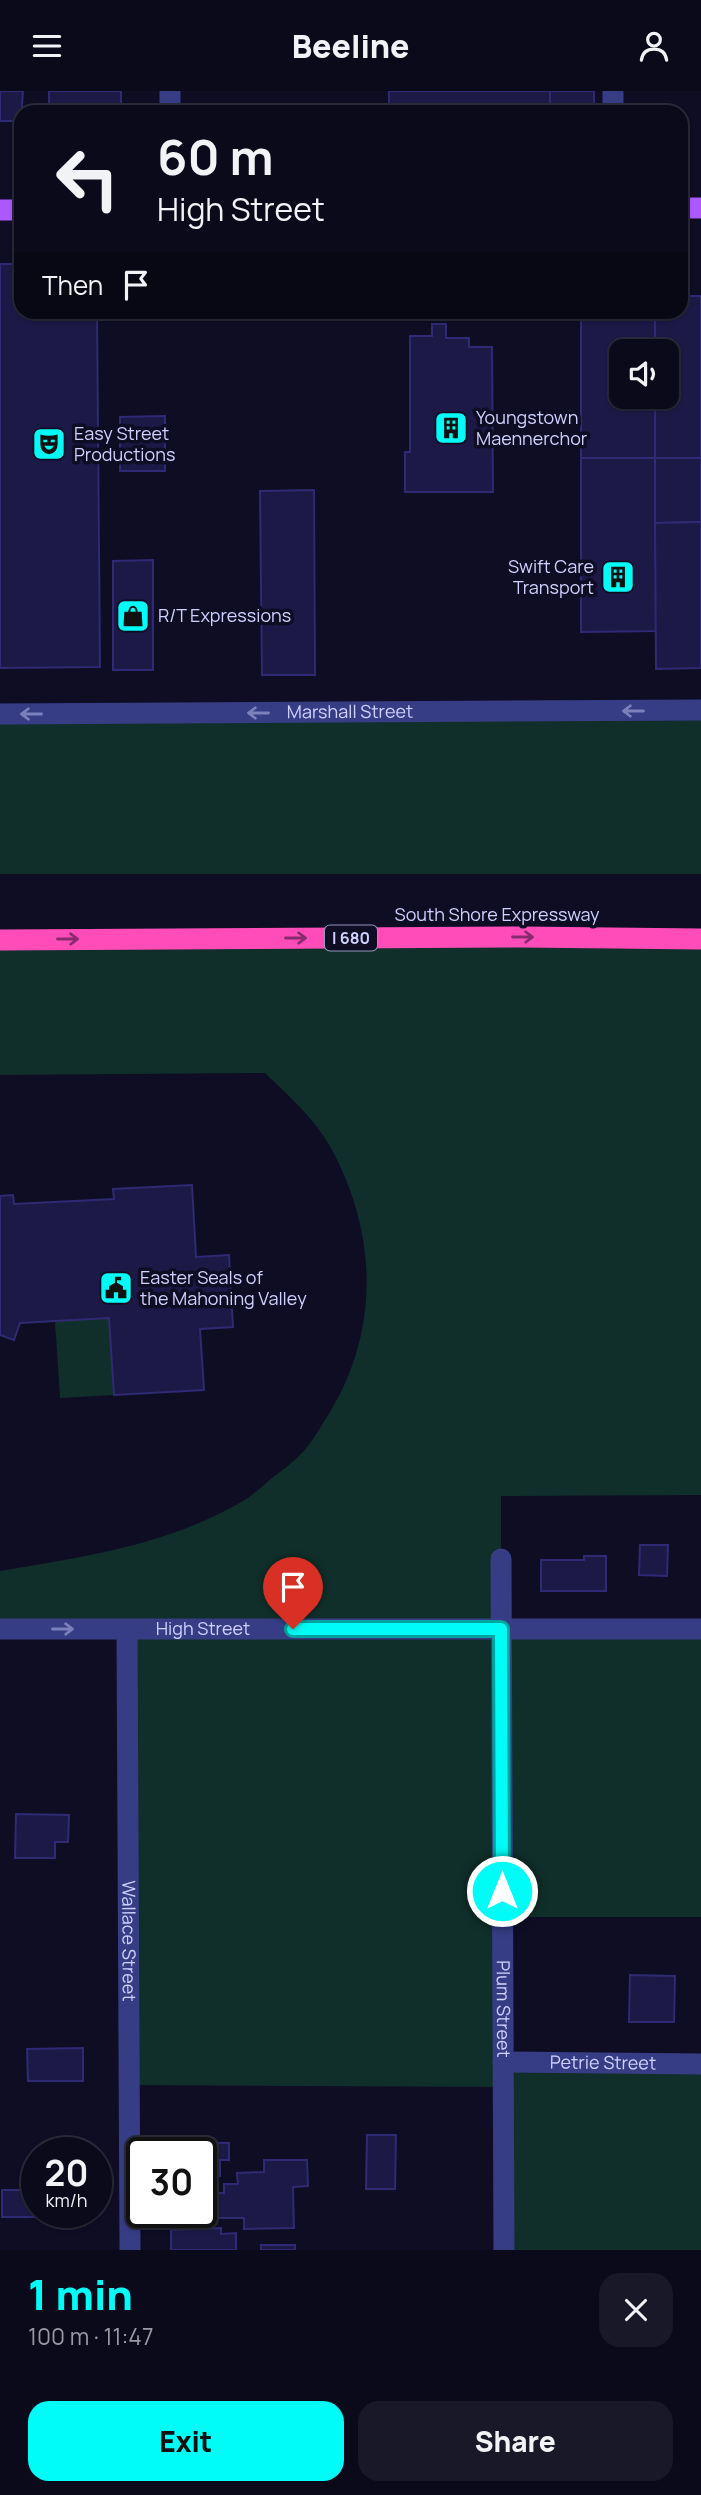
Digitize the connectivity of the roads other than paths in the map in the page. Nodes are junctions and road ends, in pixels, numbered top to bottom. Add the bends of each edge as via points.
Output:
1 (701, 710) edge
2 (0, 715) edge
3 (701, 939) edge
4 (0, 940) edge
5 (501, 1559) dead end
6 (0, 1629) edge
7 (127, 1629) junction
8 (501, 1629) junction
9 (701, 1629) edge
10 (503, 2062) junction
11 (701, 2064) edge
12 (130, 2250) edge
13 (504, 2250) edge

1 -> 2 street, Marshall Street
4 -> 3 highway, South Shore Expressway / I 680
5 - 8 street, Plum Street
6 -> 7 street, High Street
7 - 8 street, High Street
7 - 12 street, Wallace Street
8 - 9 street, High Street
8 - 10 street, Plum Street
10 - 11 street, Petrie Street
10 - 13 street, Plum Street

